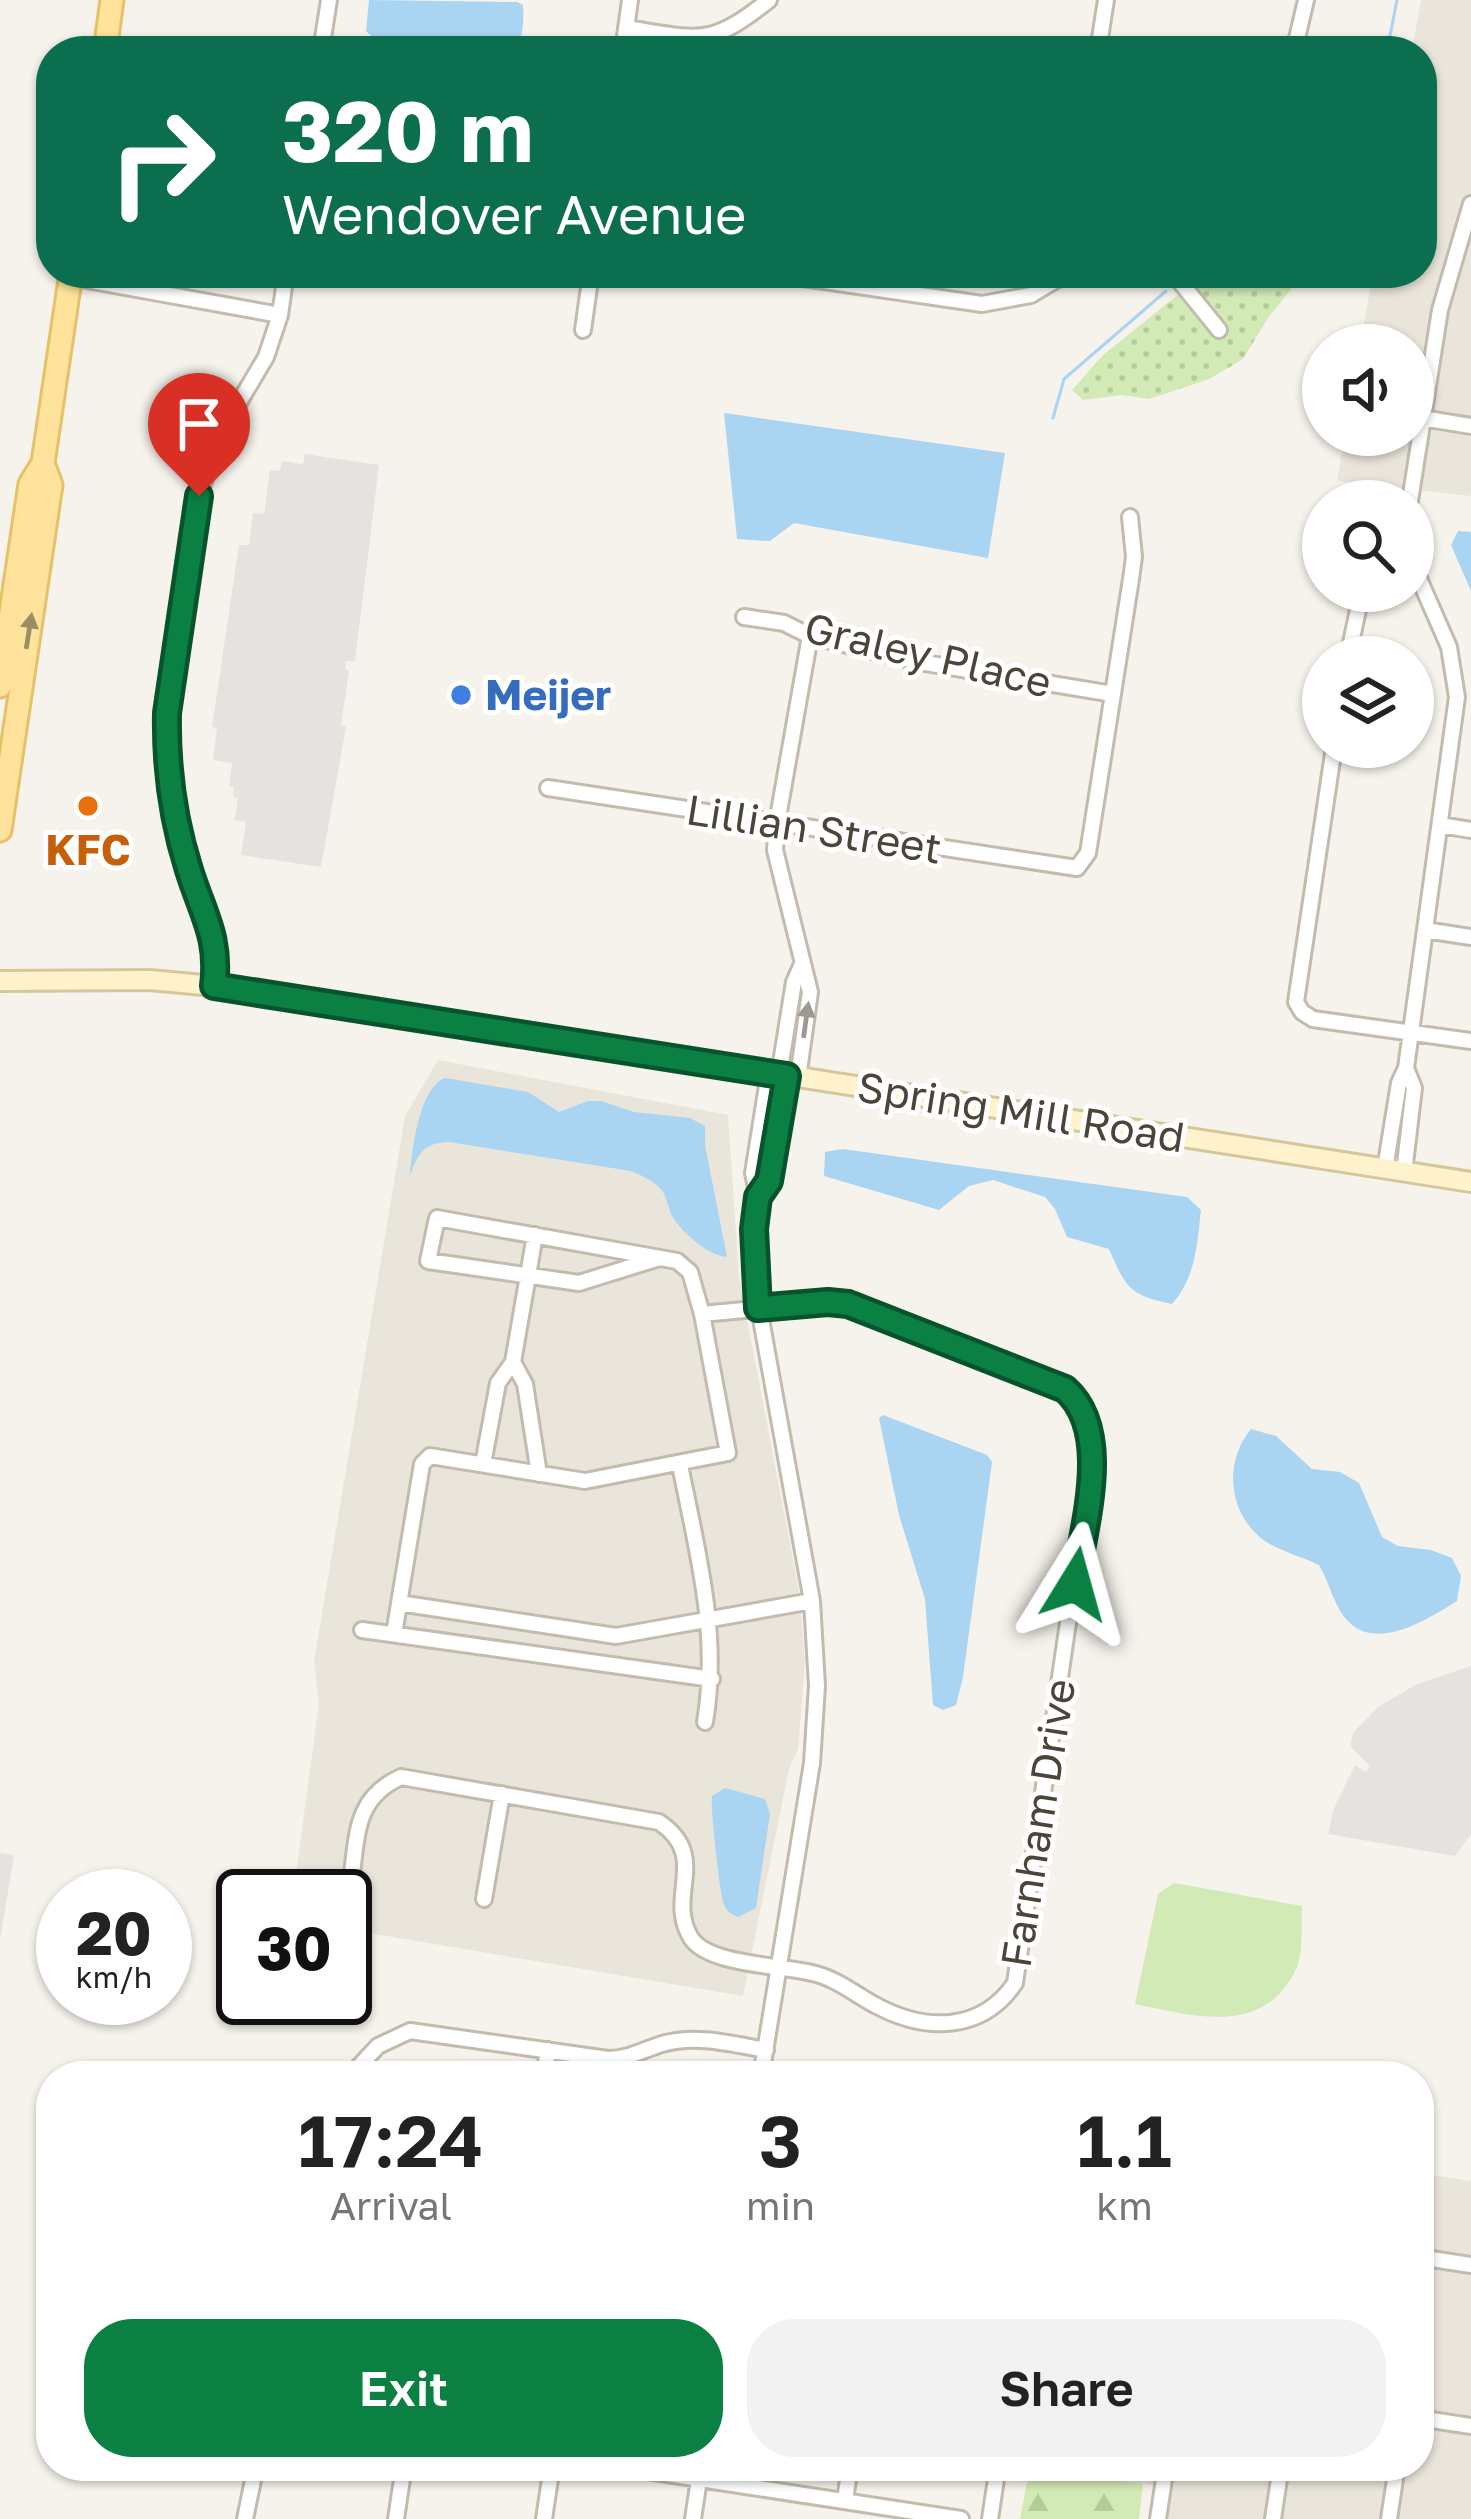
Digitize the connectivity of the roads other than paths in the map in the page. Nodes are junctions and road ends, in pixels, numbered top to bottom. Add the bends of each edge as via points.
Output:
1 (112, 0) edge
2 (329, 0) edge
3 (630, 0) edge
4 (770, 0) edge
5 (1106, 0) edge
6 (1306, 0) edge
7 (626, 28) junction
8 (107, 36) edge
9 (323, 36) edge
10 (625, 36) edge
11 (692, 36) edge
12 (714, 36) edge
13 (1100, 36) edge
14 (1298, 36) edge
15 (1471, 204) edge
16 (69, 288) edge
17 (137, 288) edge
18 (284, 288) edge
19 (589, 288) edge
20 (874, 288) edge
21 (1044, 288) edge
22 (1185, 288) edge
23 (280, 316) junction
24 (583, 330) dead end
25 (1219, 330) dead end
26 (1434, 342) edge
27 (1434, 420) edge
28 (1471, 426) edge
29 (44, 463) junction
30 (1130, 518) dead end
31 (1433, 612) edge
32 (744, 617) dead end
33 (810, 636) junction
34 (0, 686) edge
35 (1113, 694) junction
36 (1331, 768) edge
37 (548, 788) dead end
38 (777, 823) junction
39 (1440, 825) junction
40 (0, 830) edge
41 (1471, 830) edge
42 (1425, 930) junction
43 (1471, 937) edge
44 (0, 981) edge
45 (214, 986) junction
46 (1412, 1032) junction
47 (1471, 1041) edge
48 (783, 1075) junction
49 (1395, 1170) junction
50 (1471, 1182) edge
51 (535, 1235) junction
52 (656, 1259) junction
53 (528, 1275) junction
54 (758, 1308) junction
55 (702, 1314) junction
56 (512, 1362) junction
57 (483, 1464) junction
58 (680, 1465) junction
59 (539, 1474) junction
60 (812, 1601) junction
61 (399, 1603) junction
62 (710, 1621) junction
63 (362, 1630) dead end
64 (394, 1634) junction
65 (712, 1678) junction
66 (705, 1722) dead end
67 (502, 1794) junction
68 (353, 1869) edge
69 (484, 1899) dead end
70 (778, 1966) junction
71 (548, 2050) junction
72 (766, 2050) junction
73 (364, 2061) edge
74 (546, 2061) edge
75 (764, 2061) edge
76 (1434, 2259) edge
77 (1471, 2265) edge
78 (1434, 2420) edge
79 (1471, 2426) edge
80 (253, 2481) edge
81 (402, 2481) edge
82 (550, 2481) edge
83 (699, 2481) edge
84 (743, 2481) edge
85 (848, 2481) edge
86 (996, 2481) edge
87 (1164, 2481) edge
88 (1279, 2481) edge
89 (1395, 2481) edge
90 (845, 2500) junction
91 (245, 2519) edge
92 (396, 2519) edge
93 (544, 2519) edge
94 (693, 2519) edge
95 (961, 2519) edge
96 (990, 2519) edge
97 (1158, 2519) edge
98 (1274, 2519) edge
99 (1389, 2519) edge

1 - 8 main road
2 - 9 street
3 - 7 street
4 - 12 street
5 - 13 street
6 - 14 street
7 - 10 street
7 - 11 street
15 - 26 street
16 - 29 main road
17 - 23 street
18 - 23 street
19 - 24 street
20 - 21 street via 982,304
22 - 25 street
23 - 45 street via 199,496 167,713 188,867 216,944
27 - 28 street
29 - 34 main road via 30,484
40 -> 29 main road via 51,485
30 - 35 street via 1135,556
31 - 39 street via 1457,697
32 - 33 street, Graley Place
33 - 35 street, Graley Place
33 - 38 street
35 - 38 street, Lillian Street via 1081,867
36 - 46 street via 1296,1002 1313,1019
37 - 38 street, Lillian Street
38 - 48 street via 776,850 810,992
39 - 41 street
39 - 42 street
42 - 43 street
42 - 46 street
44 - 45 street, Spring Mill Road
45 - 48 street, Spring Mill Road
46 - 47 street
46 - 49 street via 1406,1068 1414,1088
48 - 49 street, Spring Mill Road
48 - 54 street via 754,1229
49 - 50 street, Spring Mill Road
51 - 52 street
51 - 53 street
51 - 53 street via 437,1218 428,1261
52 - 53 street via 579,1282
52 - 55 street via 690,1272
53 - 56 street
54 - 55 street, Farnham Drive
54 - 60 street
54 - 70 street, Farnham Drive via 848,1304 1065,1389 1084,1412 1093,1453 1015,1983 995,2008 931,2024 880,2008 828,1978
55 - 58 street via 728,1453
56 - 57 street via 497,1383
56 - 59 street via 524,1384
57 - 59 street
57 - 61 street via 430,1456 422,1464
58 - 59 street via 585,1481
58 - 62 street
60 - 62 street
60 - 70 street via 812,1763
61 - 62 street via 616,1636
61 - 64 street
62 - 65 street
63 - 64 street
64 - 65 street
65 - 66 street
67 - 68 street via 401,1777 382,1786 361,1815
67 - 69 street
67 - 70 street via 659,1822 685,1850 682,1906 692,1939 716,1957
70 - 72 street
71 - 72 street via 627,2059 694,2039
71 - 73 street via 410,2031
71 - 74 street
72 - 75 street
76 - 77 street
78 - 79 street
80 - 91 street
81 - 92 street
82 - 93 street
83 - 94 street
84 - 90 street
85 - 90 street
86 - 96 street
87 - 97 street
88 - 98 street
89 - 99 street
90 - 95 street

